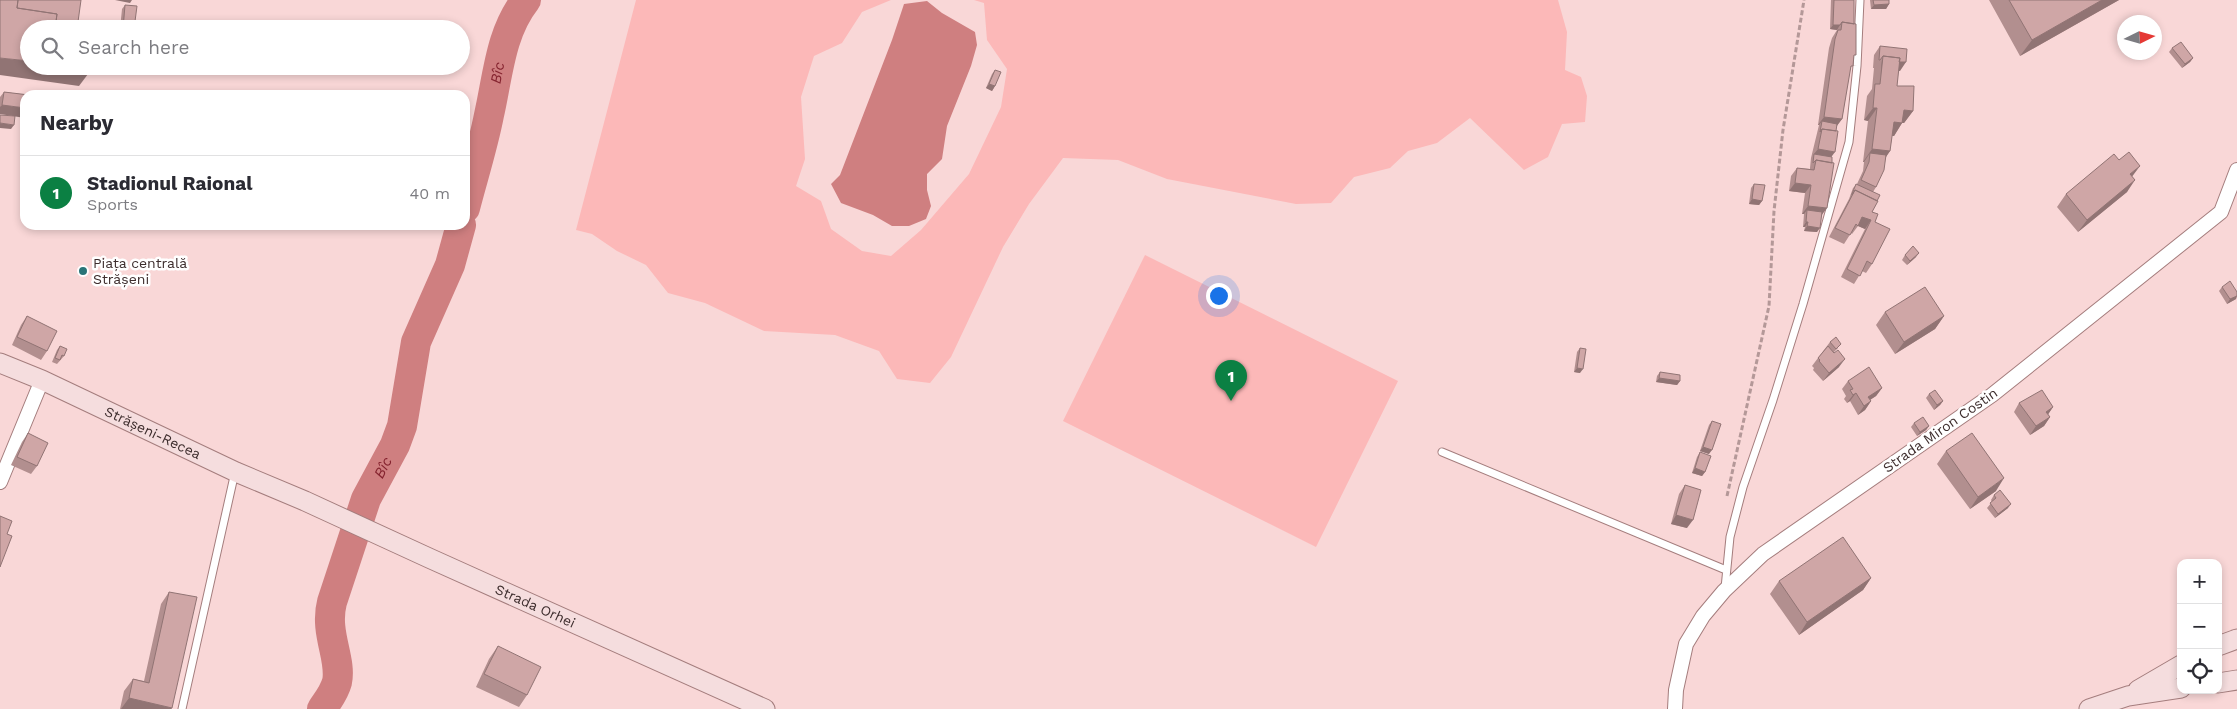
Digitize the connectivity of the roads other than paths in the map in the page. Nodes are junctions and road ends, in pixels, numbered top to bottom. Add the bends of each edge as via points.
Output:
1 (1860, 0) edge
2 (2237, 170) edge
3 (0, 363) edge
4 (42, 380) junction
5 (1442, 452) dead end
6 (236, 472) junction
7 (0, 482) edge
8 (305, 501) joint
9 (1726, 570) junction
10 (1724, 591) junction
11 (2237, 639) edge
12 (2222, 645) edge
13 (2177, 667) edge
14 (2237, 680) edge
15 (2222, 682) edge
16 (2177, 689) edge
17 (2128, 696) junction
18 (182, 709) edge
19 (766, 709) edge
20 (1675, 709) edge
21 (2089, 709) edge

1 - 9 lane via 1858,66 1849,142 1798,322 1743,487 1730,537
2 - 10 street, Strada Miron Costin via 2221,212 1992,395 1763,554
3 - 4 main road, Strășeni-Recea
4 - 6 main road, Strășeni-Recea
4 - 7 street
5 - 9 lane
6 - 8 main road, Strășeni-Recea
6 - 18 lane
8 - 19 main road, Strada Orhei
9 - 10 lane
10 - 20 street, Strada Miron Costin via 1686,644
11 - 12 main road
13 - 17 main road
14 - 15 main road
16 - 17 main road
17 - 21 main road

